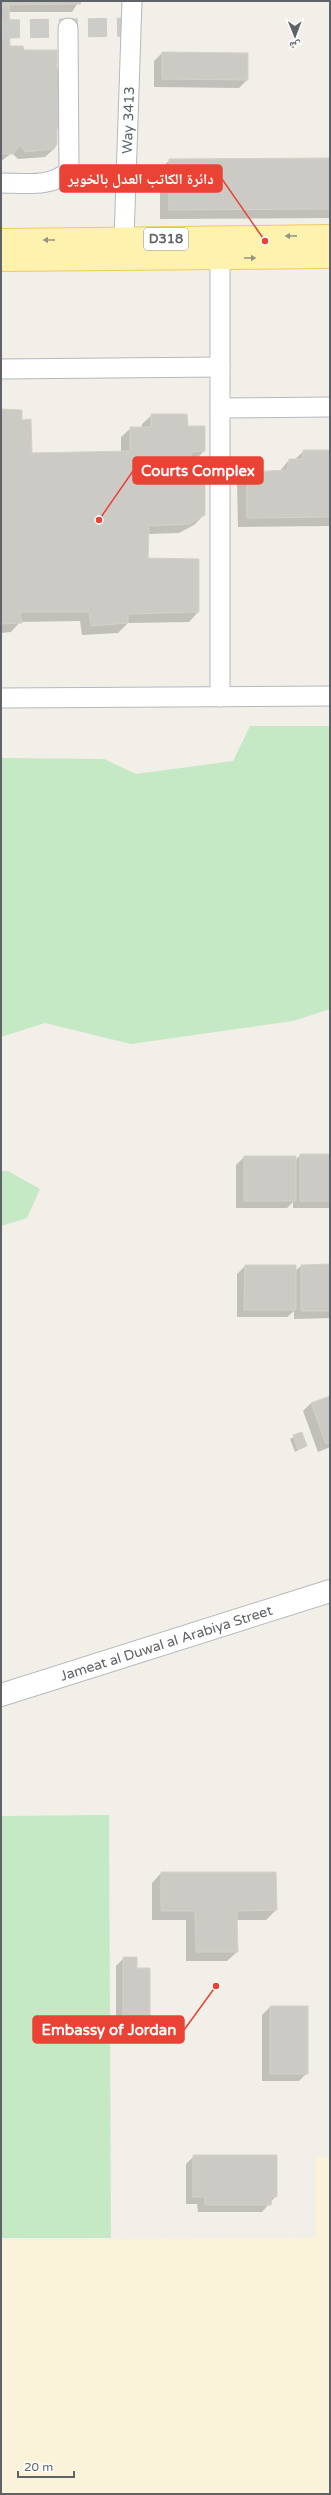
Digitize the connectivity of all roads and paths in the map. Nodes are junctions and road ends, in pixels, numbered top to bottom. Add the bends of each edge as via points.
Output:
1 (132, 1) edge
2 (68, 28) dead end
3 (1, 183) edge
4 (330, 236) edge
5 (124, 239) junction
6 (1, 240) edge
7 (330, 247) edge
8 (220, 248) junction
9 (193, 258) junction
10 (309, 258) junction
11 (330, 258) edge
12 (49, 259) junction
13 (1, 260) edge
14 (220, 367) junction
15 (1, 369) edge
16 (330, 407) edge
17 (220, 408) junction
18 (330, 696) edge
19 (220, 697) junction
20 (1, 698) edge
21 (330, 1591) edge
22 (1, 1695) edge

1 - 5 street, Way 3413
2 - 3 street via 69,171 49,183
4 -> 8 main road, D318
5 -> 6 main road, D318
5 - 8 main road, D318
5 - 9 main road via 136,248 176,250
5 - 12 main road via 113,248 66,253
7 - 10 main road
8 - 9 main road, D318
8 -> 10 main road, D318
8 - 14 street
9 - 12 main road, D318
10 - 11 main road, D318
12 - 13 main road, D318
14 - 15 street
14 - 17 street
16 - 17 street
17 - 19 street
18 - 19 street
19 - 20 street
21 - 22 street, Jameat al Duwal al Arabiya Street

